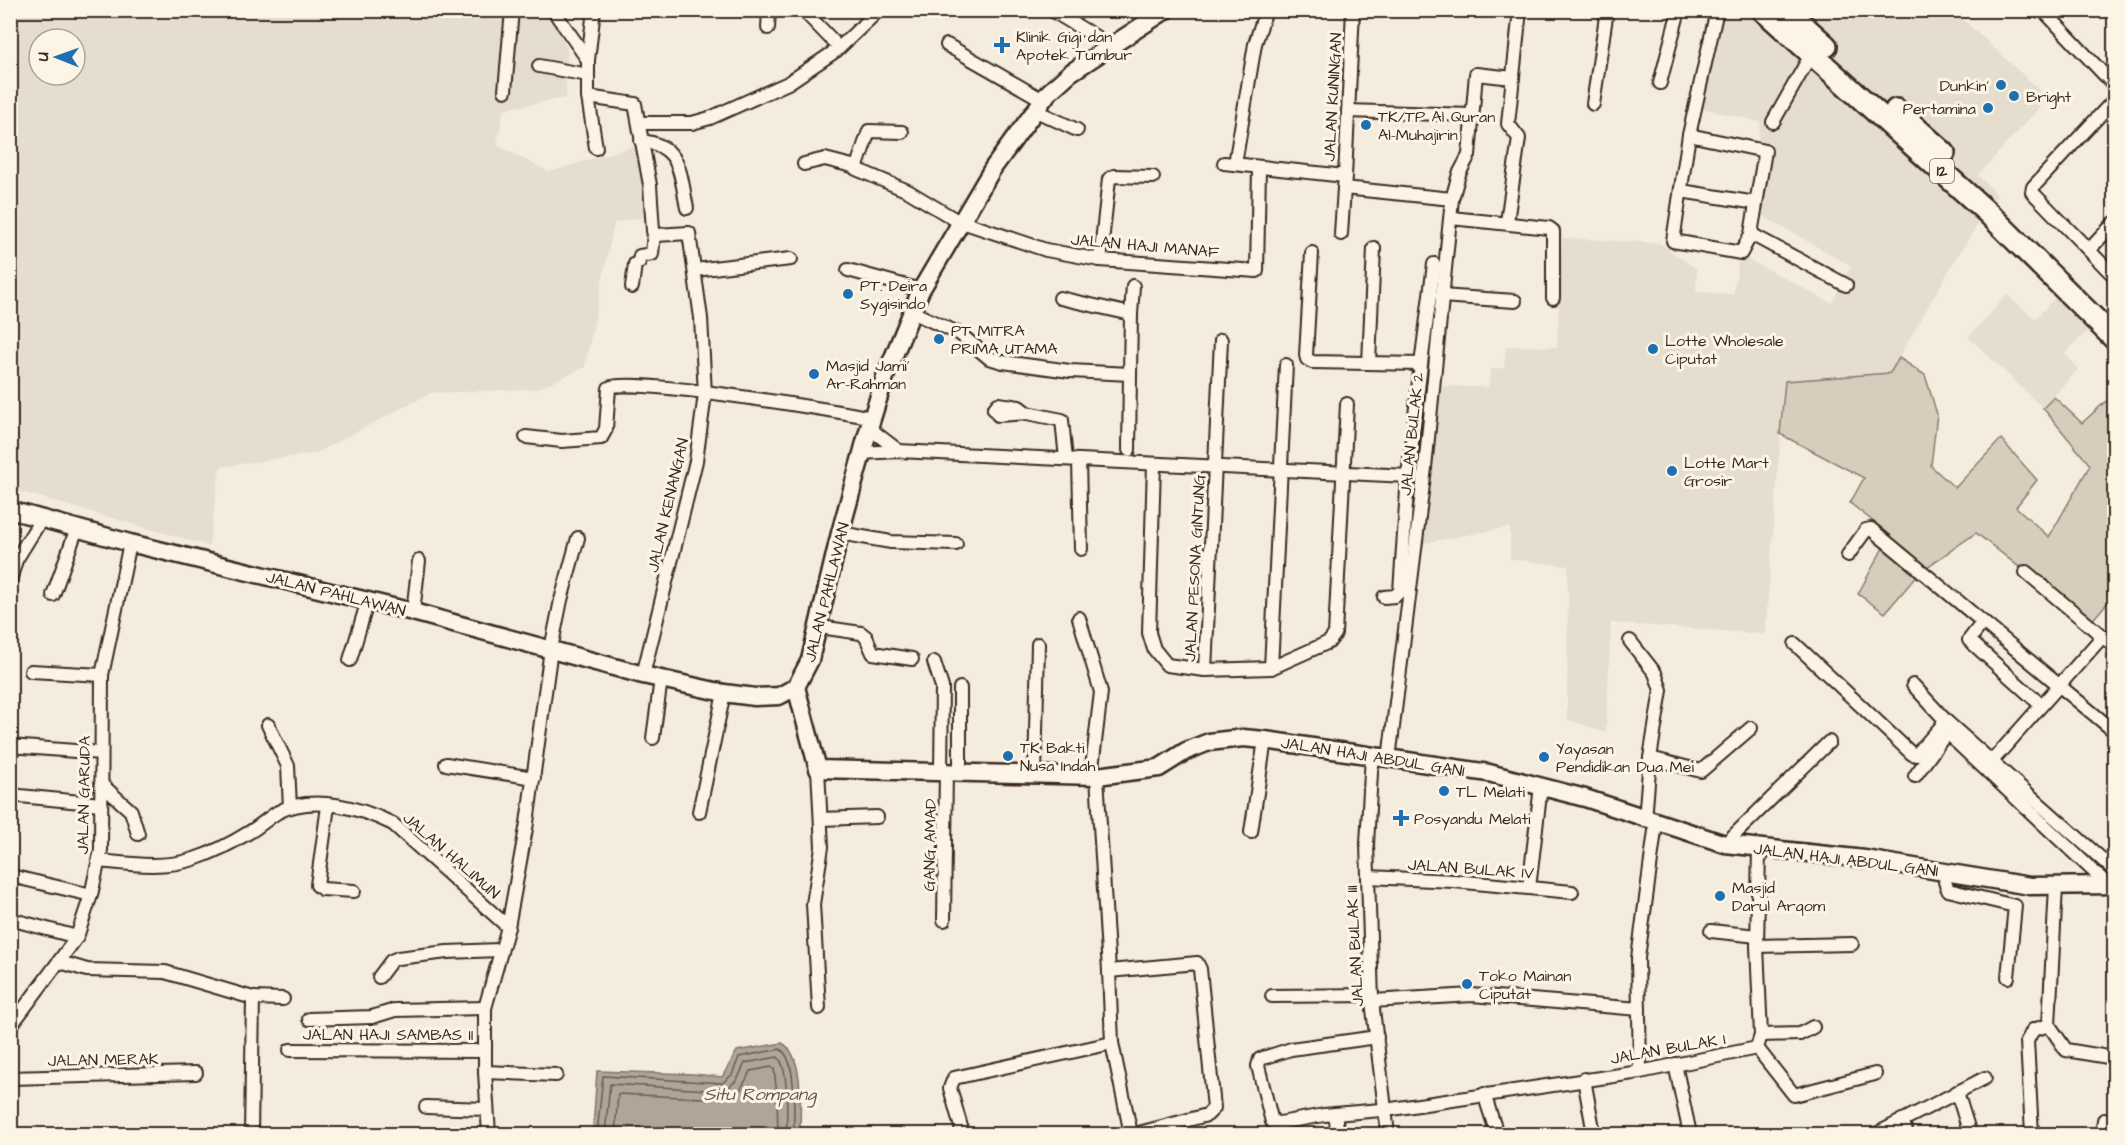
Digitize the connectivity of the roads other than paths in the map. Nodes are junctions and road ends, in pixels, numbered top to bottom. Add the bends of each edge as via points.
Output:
1 (512, 10) edge
2 (552, 10) edge
3 (594, 10) edge
4 (770, 10) edge
5 (803, 10) edge
6 (879, 10) edge
7 (1051, 10) edge
8 (1166, 10) edge
9 (1266, 10) edge
10 (1353, 10) edge
11 (1520, 10) edge
12 (1607, 10) edge
13 (1679, 10) edge
14 (1717, 10) edge
15 (1763, 10) edge
16 (1786, 10) edge
17 (2043, 10) edge
18 (768, 28) dead end
19 (833, 41) dead end
20 (947, 45) dead end
21 (1111, 46) junction
22 (1812, 53) junction
23 (588, 60) junction
24 (538, 66) dead end
25 (588, 75) junction
26 (1513, 78) junction
27 (1660, 83) dead end
28 (2115, 85) edge
29 (505, 91) dead end
30 (588, 97) junction
31 (2115, 100) edge
32 (1593, 104) dead end
33 (1039, 105) junction
34 (1348, 111) junction
35 (1471, 114) junction
36 (1773, 122) dead end
37 (640, 123) junction
38 (1077, 130) dead end
39 (902, 132) dead end
40 (1689, 135) junction
41 (641, 141) junction
42 (596, 148) dead end
43 (804, 164) dead end
44 (856, 167) junction
45 (1259, 168) junction
46 (1153, 177) dead end
47 (1345, 182) junction
48 (1681, 191) junction
49 (1452, 200) junction
50 (1756, 203) junction
51 (687, 208) dead end
52 (1451, 218) junction
53 (1507, 222) junction
54 (963, 223) junction
55 (2115, 223) edge
56 (654, 233) junction
57 (1341, 234) dead end
58 (1751, 234) junction
59 (1374, 248) dead end
60 (2089, 250) junction
61 (1312, 253) dead end
62 (791, 259) dead end
63 (1100, 260) junction
64 (1434, 264) dead end
65 (695, 270) junction
66 (848, 270) dead end
67 (2115, 276) edge
68 (1846, 285) dead end
69 (1132, 286) dead end
70 (632, 287) dead end
71 (921, 290) junction
72 (1441, 296) junction
73 (1060, 298) dead end
74 (1553, 298) dead end
75 (1515, 301) dead end
76 (912, 312) junction
77 (1131, 314) junction
78 (2115, 317) edge
79 (2115, 338) edge
80 (1221, 340) dead end
81 (1369, 363) junction
82 (1421, 364) junction
83 (1286, 365) dead end
84 (1130, 374) junction
85 (705, 394) junction
86 (1347, 404) dead end
87 (1027, 413) dead end
88 (870, 423) junction
89 (526, 437) dead end
90 (1129, 450) dead end
91 (899, 451) junction
92 (861, 453) junction
93 (1066, 459) junction
94 (1079, 460) junction
95 (1154, 464) junction
96 (1215, 467) junction
97 (1281, 470) junction
98 (1345, 473) junction
99 (1408, 476) junction
100 (10, 510) edge
101 (42, 518) junction
102 (76, 528) junction
103 (840, 533) junction
104 (578, 538) dead end
105 (130, 543) junction
106 (956, 544) dead end
107 (1081, 549) dead end
108 (1848, 555) dead end
109 (419, 561) dead end
110 (2026, 572) dead end
111 (10, 581) edge
112 (53, 595) dead end
113 (1384, 597) dead end
114 (368, 600) junction
115 (413, 612) junction
116 (1079, 618) dead end
117 (1983, 622) junction
118 (820, 627) junction
119 (2103, 636) junction
120 (1630, 641) dead end
121 (1038, 644) dead end
122 (1795, 644) dead end
123 (2115, 646) edge
124 (551, 649) junction
125 (912, 659) dead end
126 (350, 660) dead end
127 (934, 662) dead end
128 (1271, 668) junction
129 (1205, 670) junction
130 (31, 671) dead end
131 (102, 675) junction
132 (644, 675) junction
133 (661, 679) junction
134 (1912, 685) dead end
135 (2059, 686) junction
136 (796, 687) junction
137 (960, 688) dead end
138 (724, 693) junction
139 (2041, 705) junction
140 (1946, 721) junction
141 (268, 725) dead end
142 (1751, 728) dead end
143 (2115, 731) edge
144 (653, 738) dead end
145 (1265, 740) junction
146 (1829, 742) dead end
147 (10, 746) edge
148 (101, 753) junction
149 (1372, 755) junction
150 (1650, 758) junction
151 (1389, 759) junction
152 (1993, 760) junction
153 (446, 765) dead end
154 (818, 769) junction
155 (949, 771) junction
156 (1035, 776) junction
157 (1094, 776) junction
158 (1915, 776) dead end
159 (534, 778) junction
160 (101, 784) junction
161 (1541, 786) junction
162 (10, 795) edge
163 (101, 804) junction
164 (327, 806) junction
165 (290, 807) junction
166 (699, 812) dead end
167 (877, 817) dead end
168 (821, 819) junction
169 (1651, 822) junction
170 (1251, 832) dead end
171 (138, 834) dead end
172 (1725, 844) junction
173 (1760, 848) junction
174 (98, 861) junction
175 (1948, 871) junction
176 (11, 876) edge
177 (1368, 878) junction
178 (2112, 880) edge
179 (2056, 886) junction
180 (1529, 888) junction
181 (354, 891) dead end
182 (1572, 892) dead end
183 (91, 895) junction
184 (10, 919) edge
185 (945, 920) dead end
186 (508, 927) junction
187 (1711, 931) dead end
188 (77, 937) junction
189 (1757, 941) junction
190 (1852, 944) dead end
191 (499, 950) junction
192 (60, 962) junction
193 (1109, 972) junction
194 (379, 977) dead end
195 (2008, 977) dead end
196 (1272, 996) dead end
197 (253, 998) junction
198 (1372, 998) junction
199 (283, 999) dead end
200 (485, 1008) junction
201 (819, 1008) dead end
202 (1639, 1010) junction
203 (309, 1019) dead end
204 (2049, 1025) junction
205 (10, 1027) edge
206 (1813, 1027) dead end
207 (1761, 1035) junction
208 (1377, 1037) junction
209 (1112, 1043) junction
210 (1756, 1048) junction
211 (290, 1050) dead end
212 (485, 1051) junction
213 (2115, 1058) edge
214 (1675, 1064) junction
215 (485, 1072) junction
216 (1640, 1072) junction
217 (196, 1073) dead end
218 (1875, 1074) dead end
219 (556, 1075) dead end
220 (10, 1078) edge
221 (1985, 1078) dead end
222 (1584, 1079) junction
223 (1957, 1092) junction
224 (1484, 1094) junction
225 (426, 1107) dead end
226 (487, 1109) junction
227 (1385, 1109) junction
228 (1335, 1114) junction
229 (1902, 1120) junction
230 (2104, 1120) dead end
231 (251, 1134) edge
232 (489, 1134) edge
233 (963, 1134) edge
234 (1133, 1134) edge
235 (1338, 1134) edge
236 (1388, 1134) edge
237 (1497, 1134) edge
238 (1594, 1134) edge
239 (1690, 1134) edge
240 (1876, 1134) edge
241 (1907, 1134) edge
242 (1970, 1134) edge
243 (2032, 1134) edge
244 (2102, 1134) edge

1 - 29 street
2 - 23 street
3 - 23 street
4 - 18 street
5 - 19 street
6 - 37 street via 837,50 788,83 692,123
7 - 21 street
8 - 21 main road, JALAN PAHLAWAN
9 - 45 street, JALAN KUNINGAN via 1229,163
10 - 34 street, JALAN KUNINGAN
11 - 26 street
12 - 32 street
13 - 27 street
14 - 40 street
15 - 22 highway, 12
16 - 78 highway, 12
17 - 28 street
20 - 33 street
21 - 33 main road, JALAN PAHLAWAN via 1070,73
22 - 36 street
22 - 79 highway, 12 via 1982,208
23 - 25 street
24 - 25 street
25 - 30 street
26 - 35 street, JALAN BULAK 2 via 1476,74
26 - 53 street via 1508,124 1519,138
30 - 37 street via 632,102
30 - 42 street
31 - 60 street via 2032,192
33 - 38 street
33 - 54 main road, JALAN PAHLAWAN via 993,168
34 - 35 street
34 - 47 street, JALAN KUNINGAN
35 - 49 street, JALAN BULAK 2 via 1469,155
37 - 41 street
39 - 44 street via 870,131
40 - 48 street
40 - 50 street via 1765,151
41 - 51 street via 661,145 675,158
41 - 56 street
43 - 44 street, JALAN HAJI MANAF via 825,159
44 - 54 street, JALAN HAJI MANAF
45 - 47 street, JALAN KUNINGAN
45 - 63 street, JALAN HAJI MANAF via 1257,271
46 - 63 street via 1110,179
47 - 49 street
47 - 57 street
48 - 50 street
48 - 58 street via 1672,238 1676,242 1741,253
49 - 52 street, JALAN BULAK 2
50 - 58 street
52 - 53 street
52 - 72 street, JALAN BULAK 2
53 - 74 street via 1545,226 1553,231
54 - 63 street, JALAN HAJI MANAF via 1046,250
54 - 71 main road, JALAN PAHLAWAN
55 - 60 street
56 - 65 street, JALAN KENANGAN via 689,233
56 - 70 street via 652,254 640,256 635,264
58 - 68 street
59 - 81 street
60 - 67 street
61 - 81 street via 1307,359
62 - 65 street
64 - 82 street
65 - 85 street, JALAN KENANGAN
66 - 71 street
69 - 77 street
71 - 76 main road, JALAN PAHLAWAN
72 - 75 street
72 - 151 street, JALAN BULAK 2 via 1425,468
73 - 77 street
76 - 84 street via 960,334 989,358 1003,362
76 - 88 main road, JALAN PAHLAWAN
77 - 84 street
80 - 96 street, JALAN PESONA GINTUNG
81 - 82 street
82 - 99 street
83 - 97 street
84 - 90 street
85 - 88 street via 765,400
85 - 89 street via 638,385 612,386 606,429 601,438 564,441
85 - 132 street, JALAN KENANGAN via 696,461
86 - 98 street, JALAN PESONA GINTUNG
87 - 93 street via 1062,420
88 - 91 street
88 - 92 main road, JALAN PAHLAWAN
91 - 92 street, JALAN PESONA GINTUNG
91 - 93 street, JALAN PESONA GINTUNG
92 - 103 main road, JALAN PAHLAWAN
93 - 94 street, JALAN PESONA GINTUNG
94 - 95 street, JALAN PESONA GINTUNG
94 - 107 street
95 - 96 street, JALAN PESONA GINTUNG
95 - 129 street, JALAN PESONA GINTUNG via 1149,633 1154,649 1167,665
96 - 97 street, JALAN PESONA GINTUNG
96 - 129 street, JALAN PESONA GINTUNG
97 - 98 street, JALAN PESONA GINTUNG
97 - 128 street
98 - 99 street, JALAN PESONA GINTUNG
98 - 128 street, JALAN PESONA GINTUNG via 1333,639
99 - 113 street via 1400,591
100 - 101 main road, JALAN PAHLAWAN
101 - 102 main road, JALAN PAHLAWAN
101 - 111 street via 16,560
102 - 105 main road, JALAN PAHLAWAN
102 - 112 street
103 - 106 street via 891,542
103 - 118 main road, JALAN PAHLAWAN
104 - 124 street
105 - 114 main road, JALAN PAHLAWAN
105 - 131 street, JALAN GARUDA
108 - 117 street via 1871,529
109 - 115 street
110 - 119 street
114 - 115 main road, JALAN PAHLAWAN
114 - 126 street
115 - 124 main road, JALAN PAHLAWAN
116 - 157 street via 1101,692
117 - 135 street
117 - 139 street via 1969,640
118 - 125 street via 861,633 873,653
118 - 136 main road, JALAN PAHLAWAN via 806,672
119 - 123 street
119 - 135 street
120 - 150 street via 1659,681
121 - 156 street
122 - 140 street via 1912,754 1916,755
124 - 132 main road, JALAN PAHLAWAN
124 - 159 street
127 - 155 street via 942,687
128 - 129 street, JALAN PESONA GINTUNG
130 - 131 street
131 - 148 street, JALAN GARUDA
132 - 133 main road, JALAN PAHLAWAN
133 - 138 main road, JALAN PAHLAWAN
133 - 144 street
134 - 140 street
135 - 139 street
135 - 143 street
136 - 138 main road, JALAN PAHLAWAN via 768,697
136 - 154 main road
137 - 155 street
138 - 166 street
139 - 152 street
140 - 152 street
141 - 165 street via 288,766
142 - 150 street via 1701,771
145 - 149 main road, JALAN HAJI ABDUL GANI
145 - 157 main road, JALAN HAJI ABDUL GANI via 1209,742 1159,768
145 - 170 street
146 - 172 street
147 - 148 street
148 - 160 street, JALAN GARUDA
149 - 151 main road, JALAN HAJI ABDUL GANI
149 - 177 street, JALAN BULAK III
150 - 169 street
151 - 161 main road, JALAN HAJI ABDUL GANI via 1489,773
152 - 178 street
153 - 159 street
154 - 155 main road, JALAN HAJI ABDUL GANI
154 - 168 street
155 - 156 main road, JALAN HAJI ABDUL GANI
155 - 185 street, GANG AMAD
156 - 157 main road, JALAN HAJI ABDUL GANI
157 - 193 street
158 - 178 street via 1945,735 1950,736
159 - 186 street
160 - 163 street, JALAN GARUDA
160 - 171 street via 131,811
161 - 169 main road, JALAN HAJI ABDUL GANI
161 - 180 street
162 - 163 street
163 - 174 street, JALAN GARUDA
164 - 165 street, JALAN HALIMUN
164 - 181 street via 317,885 322,889
164 - 186 street, JALAN HALIMUN via 358,809 393,824
165 - 174 street, JALAN HALIMUN via 249,833 194,859 146,865
167 - 168 street
168 - 201 street via 822,847 813,904
169 - 172 main road, JALAN HAJI ABDUL GANI
169 - 202 street via 1640,930
172 - 173 main road, JALAN HAJI ABDUL GANI
173 - 175 main road, JALAN HAJI ABDUL GANI
173 - 189 street
174 - 183 street, JALAN GARUDA
175 - 179 main road, JALAN HAJI ABDUL GANI via 2016,884
175 - 195 street via 1948,890 2015,906
176 - 183 street
177 - 180 street, JALAN BULAK IV
177 - 198 street, JALAN BULAK III
178 - 179 main road, JALAN HAJI ABDUL GANI
179 - 204 street
180 - 182 street, JALAN BULAK IV
183 - 188 street, JALAN GARUDA
184 - 188 street
186 - 191 street
187 - 189 street
188 - 192 street, JALAN GARUDA
189 - 190 street
189 - 207 street
191 - 194 street via 447,951 398,958
191 - 200 street
192 - 197 street via 87,970 165,972
192 - 205 street, JALAN GARUDA
193 - 209 street
193 - 234 street via 1194,963 1200,969 1214,1108 1207,1114
196 - 198 street
197 - 199 street
197 - 231 street
198 - 202 street via 1482,995
198 - 208 street, JALAN BULAK III
200 - 203 street via 395,1010 372,1017
200 - 212 street
202 - 216 street
204 - 213 street via 2066,1050
204 - 243 street via 2033,1030 2027,1041
206 - 207 street via 1800,1034
207 - 210 street
208 - 227 street, JALAN BULAK III
208 - 228 street, JALAN BULAK I via 1291,1049 1260,1059 1258,1066 1270,1117 1275,1123
209 - 233 street via 954,1078 950,1088
209 - 234 street
210 - 214 street, JALAN BULAK I
210 - 218 street via 1794,1095
211 - 212 street, JALAN HAJI SAMBAS II
212 - 215 street
214 - 216 street, JALAN BULAK I
214 - 239 street
215 - 219 street
215 - 226 street
216 - 222 street, JALAN BULAK I
217 - 220 street, JALAN MERAK
221 - 223 street
222 - 224 street, JALAN BULAK I
222 - 238 street
223 - 229 street
223 - 242 street
224 - 227 street, JALAN BULAK I
224 - 237 street
225 - 226 street
226 - 232 street
227 - 228 street, JALAN BULAK I
227 - 236 street, JALAN BULAK III
228 - 235 street
229 - 240 street
229 - 241 street
230 - 244 street

